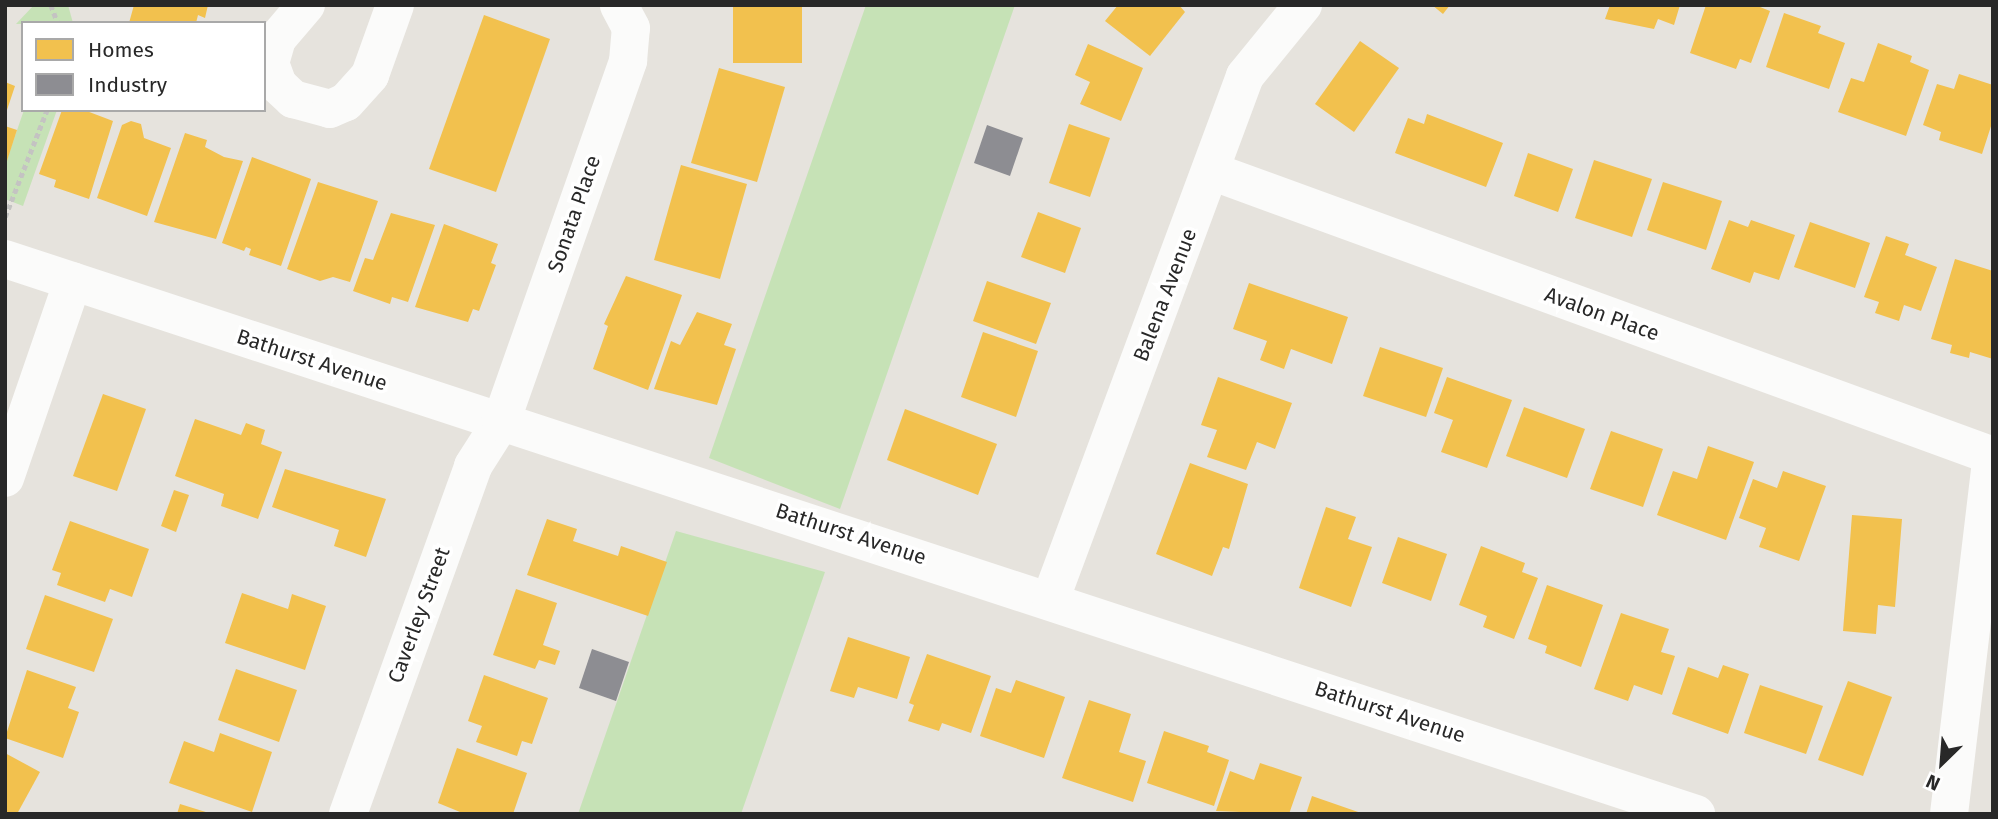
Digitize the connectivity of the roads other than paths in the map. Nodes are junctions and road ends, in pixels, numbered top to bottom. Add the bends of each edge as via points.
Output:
1 (306, 5) edge
2 (395, 5) edge
3 (619, 5) edge
4 (1303, 5) edge
5 (1211, 171) junction
6 (5, 259) edge
7 (73, 281) junction
8 (501, 422) junction
9 (1993, 456) edge
10 (5, 478) edge
11 (1051, 598) junction
12 (348, 814) edge
13 (1696, 814) edge
14 (1949, 814) edge

1 - 2 street via 277,39 270,63 278,85 293,99 330,109 346,102 370,75
3 - 8 street, Sonata Place via 631,28 628,61
4 - 5 street, Balena Avenue via 1245,76
5 - 9 street, Avalon Place
5 - 11 street, Balena Avenue
6 - 7 street, Bathurst Avenue
7 - 8 street, Bathurst Avenue
7 - 10 street
8 - 11 street, Bathurst Avenue
8 - 12 street, Caverley Street via 473,466
9 - 14 street
11 - 13 street, Bathurst Avenue

